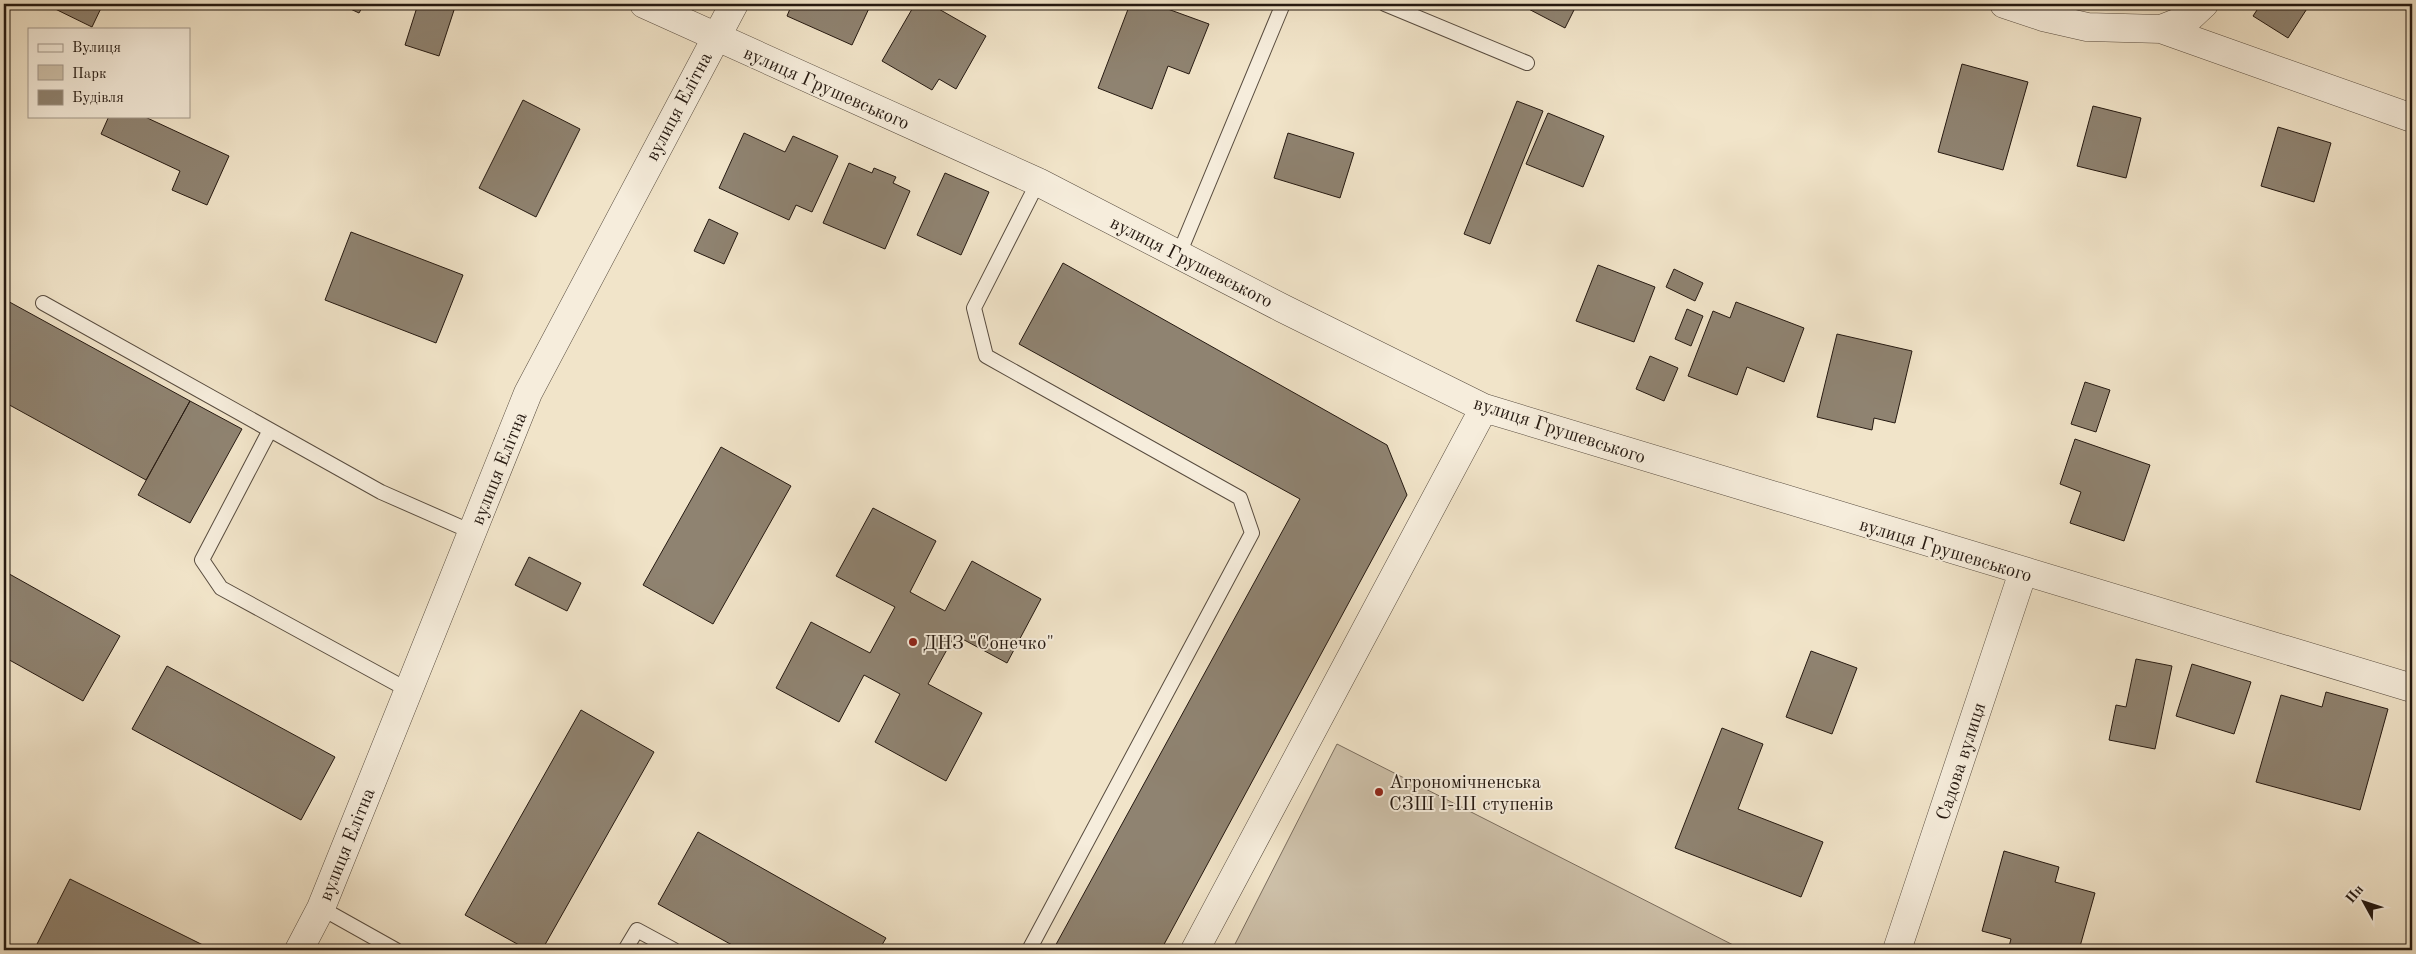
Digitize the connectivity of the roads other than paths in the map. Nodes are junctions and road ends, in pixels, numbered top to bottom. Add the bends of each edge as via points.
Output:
1 (644, 4) edge
2 (734, 4) edge
3 (1284, 4) edge
4 (1385, 4) edge
5 (2004, 4) edge
6 (2204, 4) edge
7 (2161, 29) junction
8 (715, 36) junction
9 (1527, 63) dead end
10 (2412, 118) edge
11 (1038, 182) junction
12 (1179, 254) junction
13 (43, 303) dead end
14 (1484, 408) junction
15 (270, 430) junction
16 (472, 532) junction
17 (2023, 572) junction
18 (2412, 688) edge
19 (408, 690) junction
20 (321, 908) junction
21 (300, 950) edge
22 (396, 950) edge
23 (625, 950) edge
24 (674, 950) edge
25 (1029, 950) edge
26 (1195, 950) edge
27 (1897, 950) edge

1 - 8 street, вулиця Грушевського
2 - 8 street, вулиця Елітна
3 - 12 lane
4 - 9 lane
5 - 7 street via 2043,18 2087,27
6 - 7 street via 2188,18
7 - 10 street
8 - 11 street, вулиця Грушевського
8 - 16 street, вулиця Елітна via 528,393
11 - 12 street, вулиця Грушевського
11 - 25 lane via 974,308 986,356 1240,498 1252,534
12 - 14 street, вулиця Грушевського
13 - 15 lane
14 - 17 street, вулиця Грушевського
14 - 26 street
15 - 16 lane via 382,492
15 - 19 lane via 202,560 221,588
16 - 19 street, вулиця Елітна
17 - 18 street, вулиця Грушевського
17 - 27 street, Садова вулиця
19 - 20 street, вулиця Елітна
20 - 21 street, вулиця Елітна
20 - 22 lane
23 - 24 lane via 636,930

